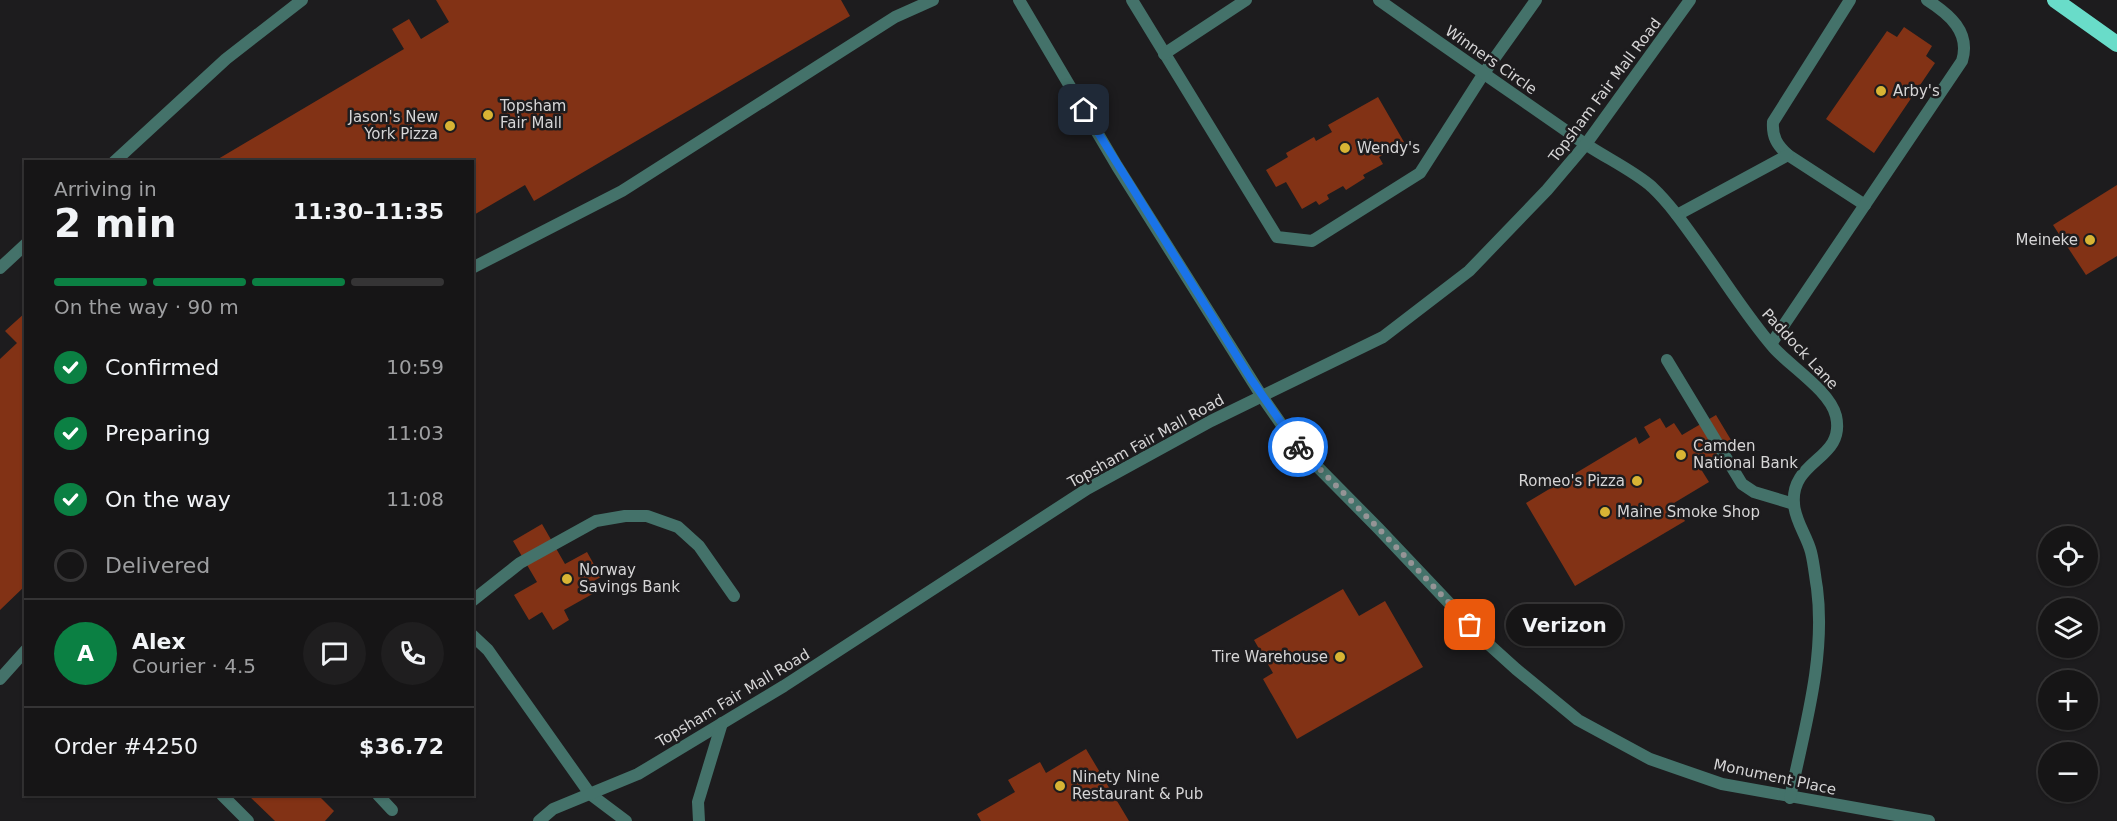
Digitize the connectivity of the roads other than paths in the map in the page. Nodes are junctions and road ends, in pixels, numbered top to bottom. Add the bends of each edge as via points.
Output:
1 (302, 0) edge
2 (933, 0) edge
3 (1019, 0) edge
4 (1132, 0) edge
5 (1246, 0) edge
6 (1378, 0) edge
7 (1536, 0) edge
8 (1690, 0) edge
9 (1850, 0) edge
10 (1927, 0) edge
11 (2055, 0) edge
12 (2117, 44) edge
13 (1164, 54) junction
14 (1484, 74) junction
15 (1586, 144) junction
16 (1788, 155) junction
17 (116, 160) edge
18 (1865, 205) junction
19 (1677, 214) junction
20 (24, 246) edge
21 (474, 267) edge
22 (0, 268) edge
23 (1771, 344) junction
24 (1667, 360) dead end
25 (1262, 395) junction
26 (1794, 504) junction
27 (734, 596) dead end
28 (474, 599) edge
29 (474, 637) edge
30 (24, 652) edge
31 (0, 679) edge
32 (722, 723) junction
33 (590, 794) junction
34 (223, 796) edge
35 (379, 796) edge
36 (1790, 798) junction
37 (392, 810) dead end
38 (248, 821) edge
39 (539, 821) edge
40 (626, 821) edge
41 (699, 821) edge
42 (1929, 821) edge

1 - 17 street via 226,58
2 - 21 street via 895,17 622,191
3 - 25 street via 1117,166
4 - 13 street
5 - 13 street
6 - 14 street, Winners Circle
7 - 14 street
8 - 15 street, Topsham Fair Mall Road
9 - 16 street via 1773,122 1772,134
10 - 18 street via 1955,22 1963,37 1962,61
11 - 12 highway
13 - 14 street via 1277,237 1312,241 1420,173
14 - 15 street, Winners Circle
15 - 19 street, Paddock Lane via 1651,186
15 - 25 street, Topsham Fair Mall Road via 1469,271 1413,315 1383,337
16 - 18 street
16 - 19 street
18 - 23 street
19 - 23 street, Paddock Lane
20 - 22 street
23 - 26 street, Paddock Lane via 1819,389 1836,414 1832,447 1803,471
24 - 26 street via 1742,484 1754,492
25 - 32 street, Topsham Fair Mall Road via 1087,489
25 - 36 street, Monument Place via 1295,444 1485,641 1578,720 1650,759 1722,784
26 - 36 street via 1811,552 1819,630 1811,699
27 - 28 street via 699,546 678,527 647,516 625,516 596,521 520,563
29 - 33 street via 488,650
30 - 31 street
32 - 33 street, Topsham Fair Mall Road via 638,774
32 - 41 street via 698,802
33 - 39 street, Topsham Fair Mall Road via 553,809
33 - 40 street
34 - 38 street
35 - 37 street
36 - 42 street, Monument Place

